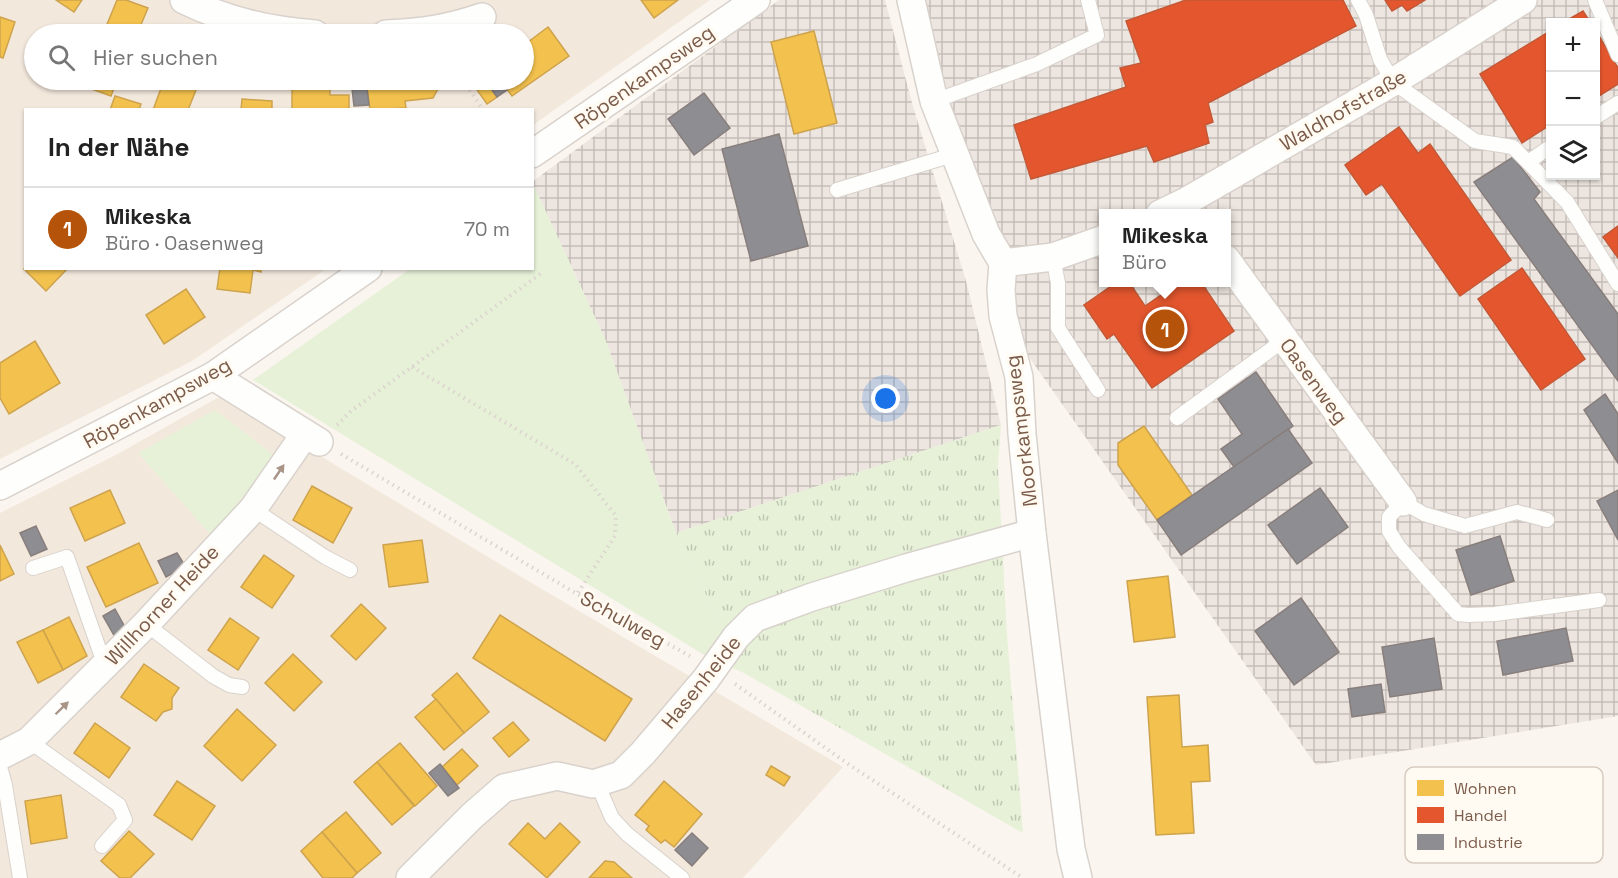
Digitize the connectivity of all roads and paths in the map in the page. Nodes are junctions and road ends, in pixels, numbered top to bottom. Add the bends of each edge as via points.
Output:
1 (184, 0) edge
2 (756, 0) edge
3 (911, 0) edge
4 (1088, 0) edge
5 (1358, 0) edge
6 (1523, 0) edge
7 (1595, 0) edge
8 (482, 17) dead end
9 (249, 24) edge
10 (458, 24) edge
11 (1618, 55) edge
12 (1393, 82) junction
13 (470, 90) edge
14 (933, 101) junction
15 (1618, 103) edge
16 (482, 108) edge
17 (1600, 114) edge
18 (1546, 150) edge
19 (534, 153) edge
20 (956, 154) junction
21 (1528, 162) junction
22 (837, 190) dead end
23 (1190, 208) edge
24 (1099, 241) edge
25 (1053, 257) junction
26 (1003, 263) junction
27 (1231, 266) edge
28 (365, 270) edge
29 (543, 272) dead end
30 (1618, 284) edge
31 (1284, 340) junction
32 (412, 368) junction
33 (213, 376) junction
34 (1098, 390) dead end
35 (1177, 418) dead end
36 (312, 438) junction
37 (0, 486) edge
38 (1403, 502) junction
39 (253, 509) junction
40 (1547, 520) dead end
41 (1032, 533) junction
42 (33, 568) dead end
43 (350, 570) dead end
44 (577, 594) junction
45 (1599, 600) dead end
46 (146, 624) junction
47 (105, 666) junction
48 (713, 669) junction
49 (242, 687) dead end
50 (29, 741) junction
51 (0, 756) edge
52 (0, 766) edge
53 (597, 783) junction
54 (102, 846) dead end
55 (20, 878) edge
56 (410, 878) edge
57 (682, 878) edge
58 (1023, 878) edge
59 (1078, 878) edge

1 - 9 street via 217,16
2 - 19 street, Röpenkampsweg
3 - 14 street
4 - 14 lane via 1097,35 1037,64
5 - 12 lane
6 - 12 street, Waldhofstraße
7 - 11 lane
8 - 10 street
12 - 21 lane via 1475,141 1514,147
12 - 23 street, Waldhofstraße
13 - 16 path
14 - 20 street
15 - 17 lane
18 - 21 lane
20 - 22 lane
20 - 26 street via 986,234
21 - 30 lane via 1567,202
24 - 25 street
25 - 26 street
25 - 34 lane via 1058,283 1058,328
26 - 41 street, Moorkampsweg via 1003,316 1019,377
27 - 31 street, Oasenweg
28 - 33 street, Röpenkampsweg
29 - 32 path
31 - 35 lane
31 - 38 street, Oasenweg
32 - 36 path
32 - 44 path via 575,464 616,516 615,536
33 - 36 street
33 - 37 street, Röpenkampsweg
39 -> 36 street, Willhorner Heide
36 - 44 path, Schulweg
38 - 40 lane via 1424,514 1466,526 1517,512
38 - 45 lane via 1389,517 1389,531 1458,614 1496,614
39 - 43 lane
39 - 46 street, Willhorner Heide
41 - 48 street, Hasenheide via 906,568 755,618
41 - 59 street, Moorkampsweg via 1071,849
42 - 47 lane via 67,557
44 - 48 path, Schulweg
46 - 47 street, Willhorner Heide
46 - 49 lane via 213,676
50 -> 47 street, Willhorner Heide
48 - 53 street, Hasenheide via 621,775
48 - 58 path, Schulweg via 851,766
50 - 51 street, Willhorner Heide
50 - 54 lane via 119,806 125,820
52 - 55 lane
53 - 56 street via 557,776 504,788
53 - 57 lane via 612,818

